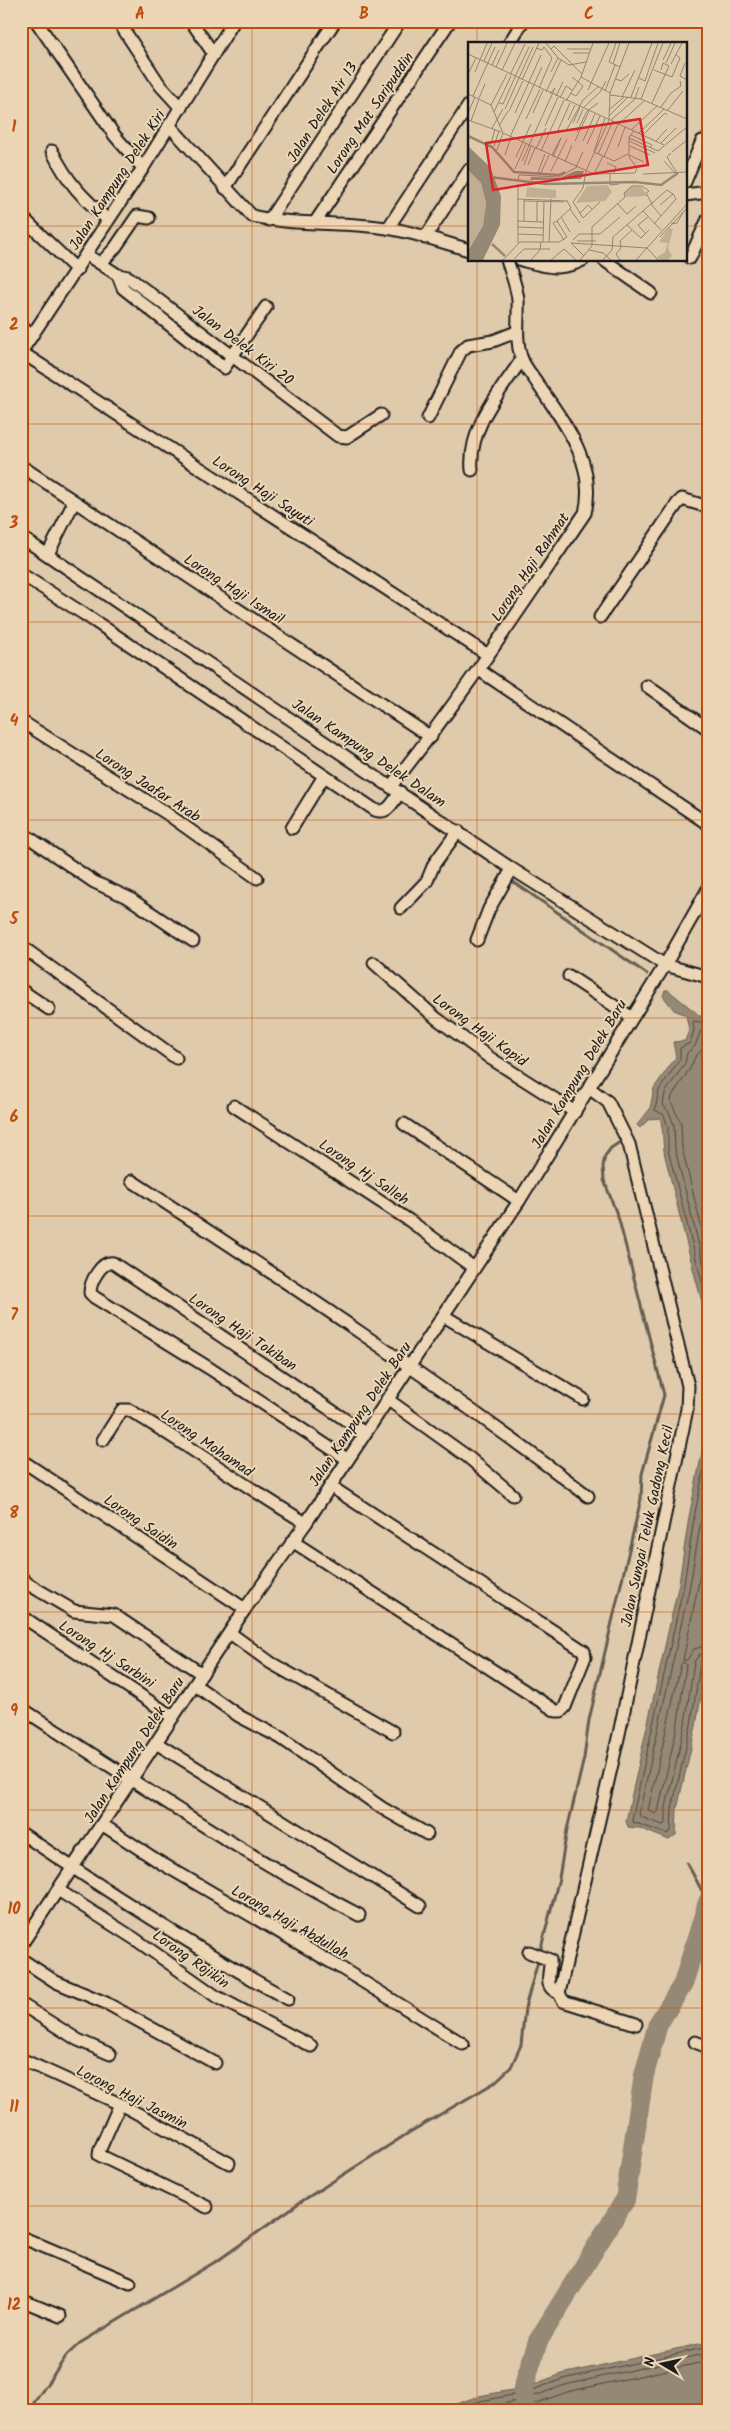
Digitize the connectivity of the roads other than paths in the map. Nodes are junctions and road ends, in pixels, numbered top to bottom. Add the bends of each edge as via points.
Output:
1 (36, 21) edge
2 (118, 21) edge
3 (191, 21) edge
4 (234, 21) edge
5 (335, 21) edge
6 (400, 21) edge
7 (450, 21) edge
8 (523, 21) edge
9 (510, 42) edge
10 (213, 52) junction
11 (468, 107) edge
12 (181, 108) junction
13 (169, 125) junction
14 (702, 141) dead end
15 (52, 151) dead end
16 (143, 168) junction
17 (468, 172) edge
18 (686, 180) edge
19 (225, 188) junction
20 (708, 192) edge
21 (686, 195) edge
22 (21, 216) edge
23 (149, 218) dead end
24 (708, 219) edge
25 (108, 220) junction
26 (269, 220) junction
27 (316, 221) junction
28 (388, 228) junction
29 (425, 238) junction
30 (468, 250) edge
31 (87, 255) junction
32 (690, 258) dead end
33 (506, 261) edge
34 (525, 261) edge
35 (581, 261) edge
36 (605, 261) edge
37 (101, 263) junction
38 (77, 270) junction
39 (118, 276) junction
40 (651, 294) dead end
41 (266, 307) dead end
42 (21, 325) edge
43 (516, 332) junction
44 (31, 337) junction
45 (21, 352) edge
46 (232, 356) junction
47 (522, 359) junction
48 (382, 415) dead end
49 (428, 418) dead end
50 (21, 466) edge
51 (472, 470) dead end
52 (74, 502) junction
53 (708, 507) edge
54 (21, 537) edge
55 (48, 554) junction
56 (21, 574) edge
57 (600, 617) dead end
58 (488, 655) junction
59 (479, 670) junction
60 (647, 686) dead end
61 (21, 721) edge
62 (708, 729) edge
63 (431, 737) junction
64 (324, 776) junction
65 (395, 795) junction
66 (708, 824) edge
67 (292, 828) dead end
68 (21, 832) edge
69 (458, 832) junction
70 (509, 874) junction
71 (256, 878) dead end
72 (708, 889) edge
73 (401, 908) dead end
74 (193, 940) dead end
75 (477, 940) dead end
76 (21, 946) edge
77 (374, 964) dead end
78 (665, 965) junction
79 (569, 976) dead end
80 (708, 977) edge
81 (21, 990) edge
82 (49, 1009) dead end
83 (631, 1017) junction
84 (176, 1058) dead end
85 (589, 1088) junction
86 (234, 1106) dead end
87 (575, 1112) junction
88 (404, 1124) dead end
89 (132, 1181) dead end
90 (518, 1201) junction
91 (474, 1268) junction
92 (444, 1316) junction
93 (408, 1367) junction
94 (387, 1399) junction
95 (583, 1399) dead end
96 (365, 1433) junction
97 (103, 1440) dead end
98 (347, 1459) junction
99 (21, 1460) edge
100 (330, 1486) junction
101 (513, 1495) dead end
102 (588, 1496) dead end
103 (306, 1523) junction
104 (292, 1540) junction
105 (21, 1577) edge
106 (245, 1609) junction
107 (23, 1617) dead end
108 (230, 1633) junction
109 (202, 1674) junction
110 (195, 1684) junction
111 (21, 1708) edge
112 (174, 1717) junction
113 (393, 1732) dead end
114 (156, 1743) junction
115 (132, 1780) junction
116 (102, 1825) junction
117 (21, 1833) edge
118 (427, 1834) dead end
119 (73, 1868) junction
120 (58, 1890) junction
121 (420, 1906) dead end
122 (359, 1915) dead end
123 (21, 1945) edge
124 (529, 1952) dead end
125 (21, 1959) edge
126 (560, 1988) junction
127 (288, 1999) dead end
128 (21, 2004) edge
129 (636, 2024) dead end
130 (695, 2042) dead end
131 (463, 2044) dead end
132 (311, 2046) dead end
133 (708, 2047) edge
134 (110, 2054) dead end
135 (21, 2059) edge
136 (215, 2063) dead end
137 (120, 2104) junction
138 (229, 2163) dead end
139 (208, 2207) dead end
140 (21, 2237) edge
141 (130, 2282) dead end
142 (21, 2300) edge
143 (60, 2316) dead end

1 - 16 street via 115,136
2 - 12 street via 160,85
3 - 10 street
4 - 10 street, Jalan Kampung Delek Kiri
5 - 19 street
6 - 26 street, Jalan Delek Air 13
7 - 27 street, Lorong Mat Saripuddin
8 - 9 street
10 - 12 street, Jalan Kampung Delek Kiri
11 - 28 street
12 - 13 street, Jalan Kampung Delek Kiri
13 - 16 street, Jalan Kampung Delek Kiri
13 - 19 street
14 - 18 street
15 - 25 street via 65,177
16 - 25 street, Jalan Kampung Delek Kiri
17 - 29 street
19 - 26 street via 252,216
20 - 21 street
22 - 38 street
23 - 37 street via 137,216
24 - 32 street
25 - 31 street, Jalan Kampung Delek Kiri
26 - 27 street
27 - 28 street
28 - 29 street
29 - 30 street
31 - 37 street, Jalan Delek Kiri 20
31 - 38 street, Jalan Kampung Delek Kiri
33 - 43 street, Lorong Haji Rahmat via 518,300
34 - 35 street via 552,268 568,267
36 - 40 street
37 - 39 street, Jalan Delek Kiri 20
38 - 44 street, Jalan Kampung Delek Kiri
39 - 46 street, Jalan Delek Kiri 20 via 128,278
39 - 46 street, Jalan Delek Kiri 20 via 123,288 224,368
41 - 46 street
42 - 44 street
43 - 47 street, Lorong Haji Rahmat
43 - 49 street via 493,341 468,345 461,351
44 - 45 street, Jalan Kampung Delek Kiri
45 - 58 street, Lorong Haji Sayuti
46 - 48 street, Jalan Delek Kiri 20 via 338,436 347,437
47 - 51 street via 478,426
47 - 58 street, Lorong Haji Rahmat via 574,438 583,460 589,488 588,503 585,513
50 - 52 street, Lorong Haji Ismail
52 - 55 street
52 - 63 street, Lorong Haji Ismail
53 - 57 street via 682,499 677,504
54 - 55 street, Jalan Kampung Delek Dalam
55 - 65 street, Jalan Kampung Delek Dalam
56 - 64 street
58 - 59 street, Lorong Haji Rahmat
59 - 63 street, Lorong Haji Rahmat
59 - 66 street
60 - 62 street
61 - 71 street, Lorong Jaafar Arab via 166,813
63 - 65 street, Lorong Haji Rahmat
64 - 65 street via 381,812 386,811
64 - 67 street
65 - 69 street, Jalan Kampung Delek Dalam
68 - 74 street via 94,882 129,898
69 - 70 street, Jalan Kampung Delek Dalam
69 - 73 street via 434,864 428,881
70 - 75 street
70 - 78 street, Jalan Kampung Delek Dalam
72 - 78 street, Jalan Kampung Delek Baru
76 - 84 street
77 - 87 street, Lorong Haji Kapid via 436,1018 490,1058
78 - 80 street, Jalan Kampung Delek Dalam
78 - 83 street, Jalan Kampung Delek Baru
79 - 83 street
81 - 82 street
83 - 85 street, Jalan Kampung Delek Baru
85 - 87 street, Jalan Kampung Delek Baru
85 - 126 street, Jalan Sungai Teluk Gadong Kecil via 608,1102 629,1144 688,1386 687,1409 619,1734
86 - 91 street, Lorong Hj Salleh via 410,1221
87 - 90 street, Jalan Kampung Delek Baru
88 - 90 street
89 - 93 street
90 - 91 street, Jalan Kampung Delek Baru
91 - 92 street, Jalan Kampung Delek Baru
92 - 93 street, Jalan Kampung Delek Baru
92 - 95 street
93 - 94 street, Jalan Kampung Delek Baru
93 - 102 street via 453,1396
94 - 96 street, Jalan Kampung Delek Baru
94 - 101 street via 468,1457
96 - 98 street, Jalan Kampung Delek Baru
96 - 98 street, Lorong Haji Tokiban via 113,1263 103,1265 90,1287 90,1293
97 - 103 street, Lorong Mohamad via 122,1410 129,1410
98 - 100 street, Jalan Kampung Delek Baru
99 - 106 street, Lorong Saidin
100 - 103 street, Jalan Kampung Delek Baru
100 - 104 street via 584,1651 585,1657 565,1707 556,1711
103 - 104 street, Jalan Kampung Delek Baru
104 - 106 street, Jalan Kampung Delek Baru
105 - 109 street via 74,1611 114,1615
106 - 108 street, Jalan Kampung Delek Baru
107 - 112 street, Lorong Hj Sarbini
108 - 109 street, Jalan Kampung Delek Baru
108 - 113 street via 271,1663
109 - 110 street, Jalan Kampung Delek Baru
110 - 112 street, Jalan Kampung Delek Baru
110 - 118 street via 239,1716 281,1738 382,1808
111 - 115 street
112 - 114 street, Jalan Kampung Delek Baru
114 - 115 street, Jalan Kampung Delek Baru
114 - 121 street
115 - 116 street, Jalan Kampung Delek Baru
115 - 122 street via 303,1885
116 - 119 street, Jalan Kampung Delek Baru
116 - 131 street, Lorong Haji Abdullah
117 - 119 street
119 - 120 street, Jalan Kampung Delek Baru
119 - 127 street via 236,1971
120 - 123 street, Jalan Kampung Delek Baru
120 - 132 street, Lorong Rojikin via 217,1997
124 - 126 street via 550,1960 548,1984 550,1988
125 - 136 street via 56,1982 106,2004
126 - 129 street via 563,2001
128 - 134 street via 78,2040
130 - 133 street
135 - 137 street, Lorong Haji Jasmin
137 - 138 street, Lorong Haji Jasmin
137 - 139 street via 99,2155
140 - 141 street
142 - 143 street

